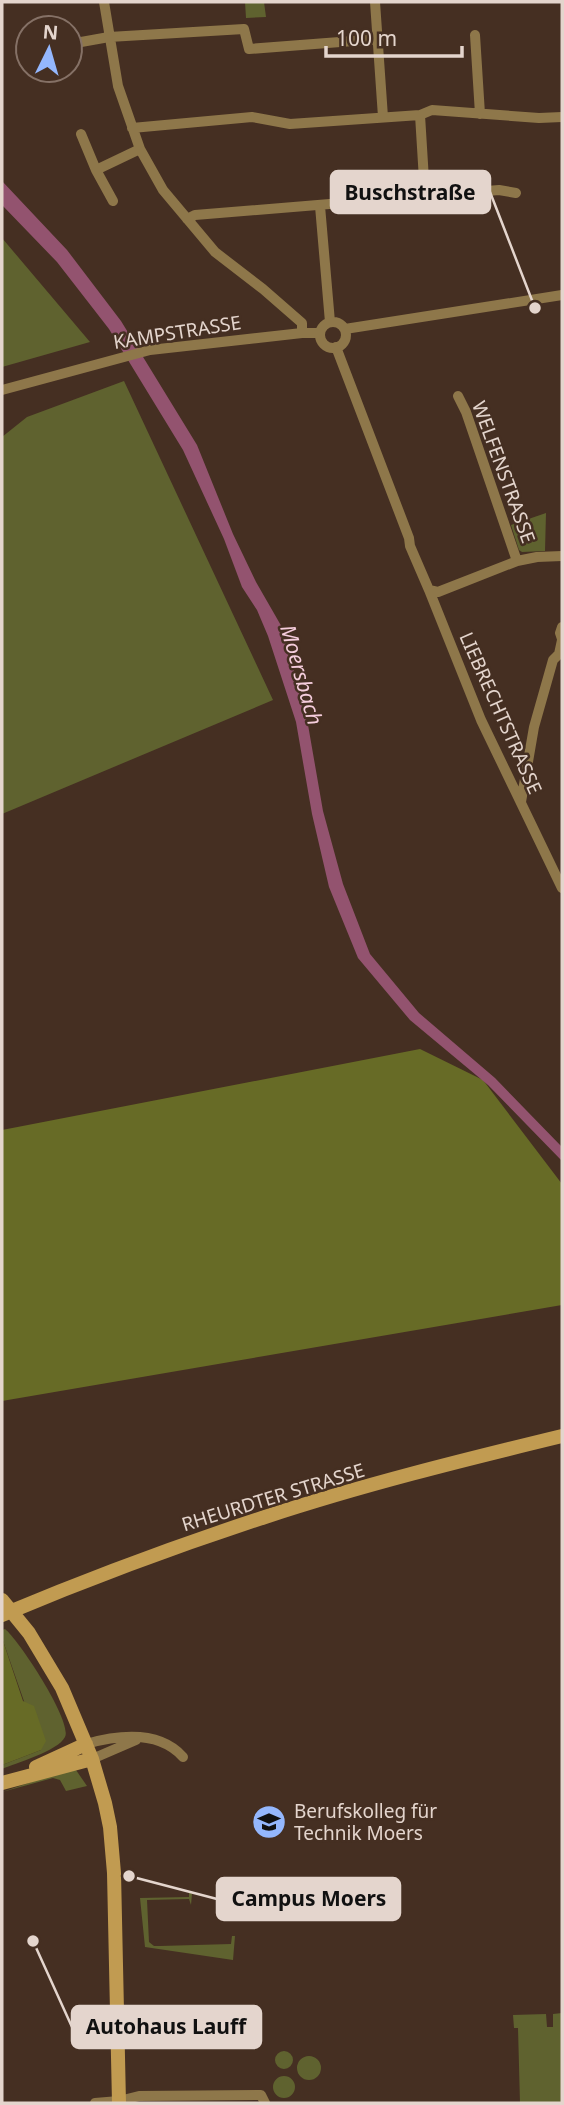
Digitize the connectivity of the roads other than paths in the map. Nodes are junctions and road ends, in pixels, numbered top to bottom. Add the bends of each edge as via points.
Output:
1 (104, 2) edge
2 (375, 2) edge
3 (475, 35) dead end
4 (109, 37) junction
5 (379, 39) junction
6 (84, 41) edge
7 (420, 114) junction
8 (480, 114) junction
9 (383, 117) junction
10 (562, 117) edge
11 (132, 128) junction
12 (81, 134) dead end
13 (141, 149) junction
14 (96, 170) junction
15 (516, 193) dead end
16 (425, 196) junction
17 (113, 201) dead end
18 (320, 206) junction
19 (187, 219) junction
20 (562, 295) edge
21 (330, 322) junction
22 (345, 329) junction
23 (302, 333) junction
24 (320, 333) junction
25 (336, 348) junction
26 (2, 390) edge
27 (458, 396) dead end
28 (562, 556) edge
29 (517, 561) junction
30 (431, 591) junction
31 (562, 627) edge
32 (562, 640) edge
33 (558, 661) edge
34 (521, 802) junction
35 (562, 888) edge
36 (562, 1436) edge
37 (2, 1600) edge
38 (2, 1615) edge
39 (140, 1738) junction
40 (86, 1744) junction
41 (184, 1757) dead end
42 (92, 1759) junction
43 (7, 1781) edge
44 (119, 2102) edge
45 (95, 2103) edge
46 (265, 2103) edge

1 - 4 street
2 - 5 street
3 - 8 street
4 - 5 street via 244,29 249,49
4 - 6 street
4 - 11 street
5 - 9 street
7 - 8 street via 432,110
7 - 9 street
7 - 16 street
8 - 10 street
9 - 11 street via 290,124 252,117
11 - 13 street
12 - 14 street
13 - 14 street
13 - 19 street via 163,190
14 - 17 street
15 - 16 street via 499,190
16 - 18 street
18 - 19 street
18 - 21 street
19 - 23 street via 215,252 302,324
20 - 22 street
21 - 22 street
21 - 24 street
22 - 25 street via 346,339
23 - 24 street, KAMPSTRASSE
23 - 26 street, KAMPSTRASSE via 150,351
24 - 25 street via 323,343
25 - 30 street, LIEBRECHTSTRASSE
27 - 29 street, WELFENSTRASSE
28 - 29 street
29 - 30 street
30 - 34 street, LIEBRECHTSTRASSE via 481,720
31 - 32 street
32 - 33 street
33 - 34 street via 534,727
34 - 35 street, LIEBRECHTSTRASSE
36 - 38 main road, RHEURDTER STRASSE via 268,1516
37 - 40 main road via 49,1664
39 - 40 street
39 - 41 street via 169,1744
39 - 42 street
40 - 42 main road
40 - 43 main road
42 - 43 main road
42 - 44 main road via 110,1827 114,1873
44 - 45 street
44 - 46 street via 139,2096 261,2095

